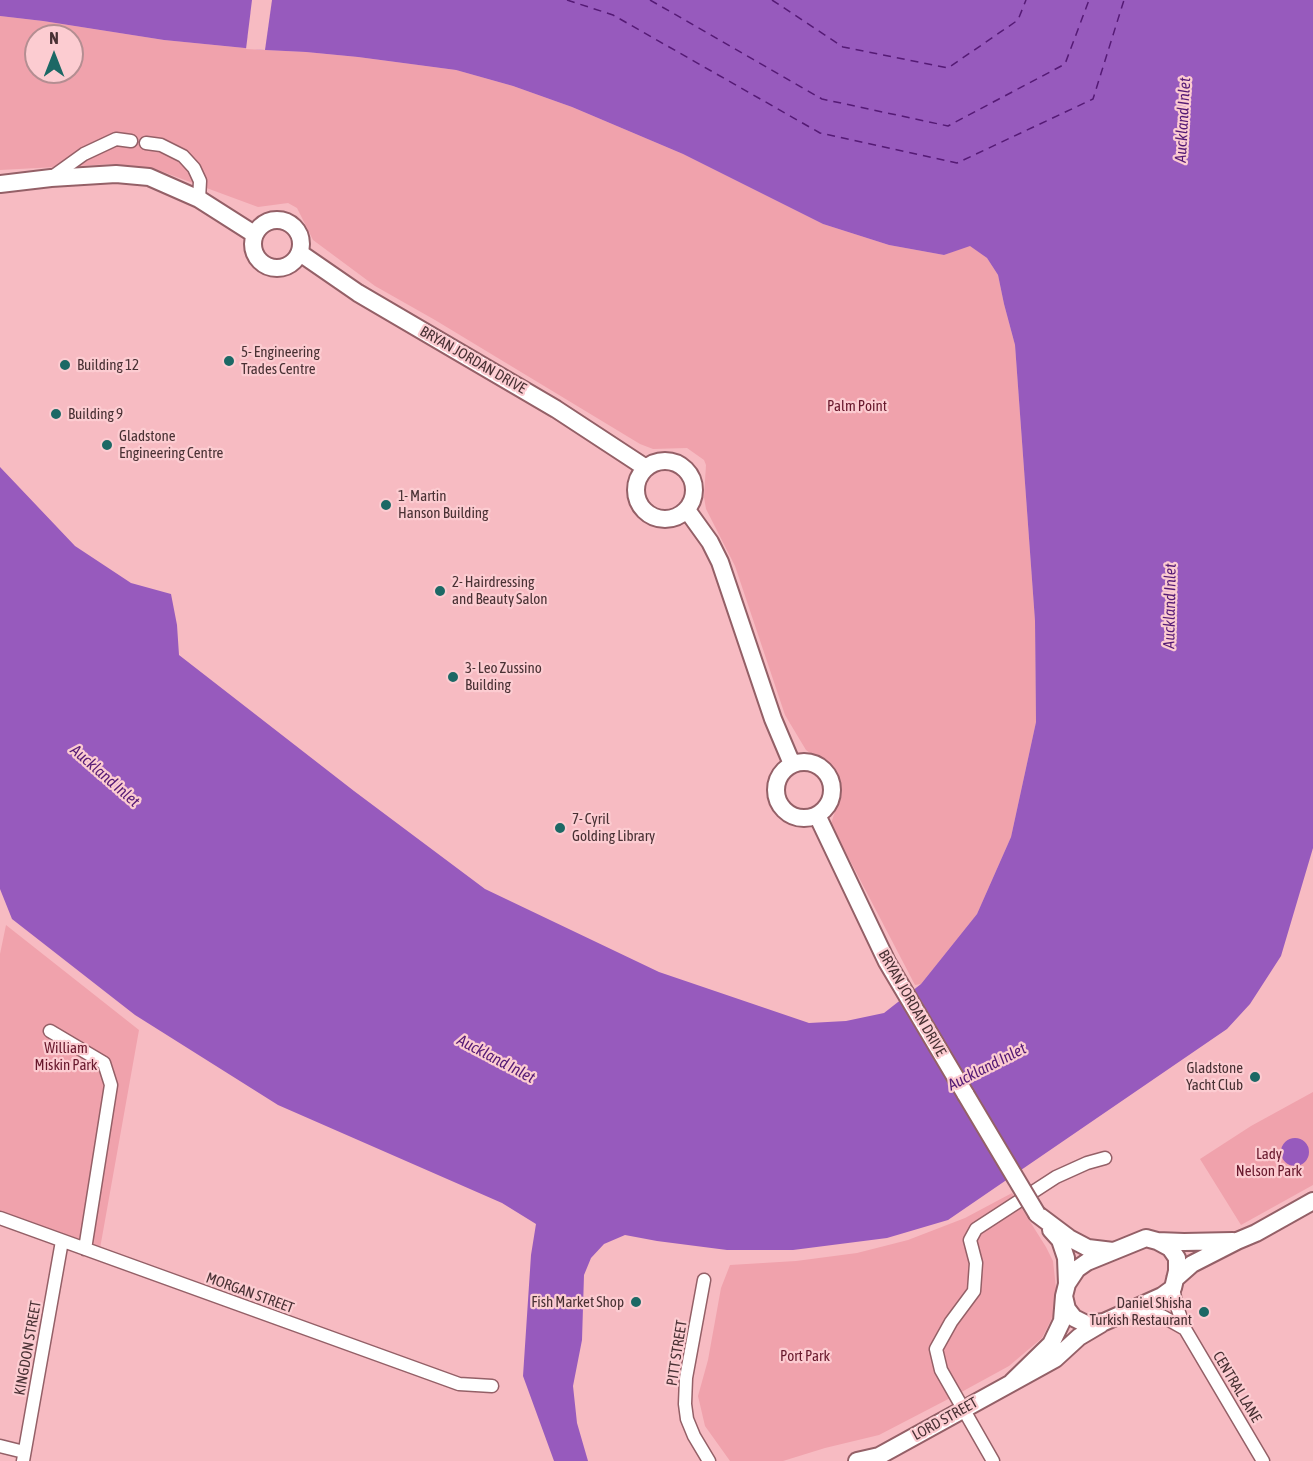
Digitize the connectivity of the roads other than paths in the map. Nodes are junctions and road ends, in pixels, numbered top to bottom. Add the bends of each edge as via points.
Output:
1 (131, 141) dead end
2 (146, 143) dead end
3 (51, 178) junction
4 (0, 184) edge
5 (199, 199) junction
6 (254, 234) junction
7 (300, 253) junction
8 (646, 468) junction
9 (687, 510) junction
10 (792, 764) junction
11 (817, 815) junction
12 (50, 1032) dead end
13 (1105, 1158) dead end
14 (1313, 1201) edge
15 (1037, 1214) junction
16 (0, 1218) edge
17 (62, 1241) junction
18 (1157, 1241) junction
19 (1237, 1241) junction
20 (85, 1249) junction
21 (1114, 1251) junction
22 (704, 1280) dead end
23 (1174, 1283) junction
24 (1066, 1290) junction
25 (1131, 1311) junction
26 (1104, 1322) junction
27 (1185, 1329) junction
28 (1012, 1382) junction
29 (492, 1386) dead end
30 (963, 1409) junction
31 (0, 1446) edge
32 (24, 1457) edge
33 (876, 1458) edge
34 (709, 1461) edge
35 (857, 1461) edge
36 (993, 1461) edge
37 (1263, 1461) edge

1 - 3 street via 116,139 84,154
2 - 5 street via 161,145 183,156 200,181
3 - 4 main road
3 - 5 main road via 116,174 149,177
5 - 6 main road
6 - 7 main road via 266,222 283,220 300,237
6 - 7 main road via 256,257 269,267 287,266
7 - 8 main road, BRYAN JORDAN DRIVE via 358,293 556,409
8 - 9 main road via 661,461 685,468 695,493
8 - 9 main road via 639,476 636,498 648,515 669,520
9 - 10 main road via 720,562
10 - 11 main road via 802,762 820,767 831,782 830,802
10 - 11 main road via 778,778 777,798 781,807 797,818
11 - 15 main road, BRYAN JORDAN DRIVE, bridge via 886,962
12 - 20 street via 104,1063 111,1084
13 - 30 street via 1056,1177 976,1229 970,1240 976,1263 974,1291 936,1348 940,1370
14 - 19 main road
15 - 21 main road, BRYAN JORDAN DRIVE via 1088,1248
15 - 24 main road, BRYAN JORDAN DRIVE via 1060,1240 1066,1257
16 - 17 street, MORGAN STREET
17 - 20 street, MORGAN STREET
17 - 32 street, KINGDON STREET
18 - 19 main road
18 - 21 main road via 1146,1238
18 - 23 main road via 1170,1248 1176,1258
19 - 23 main road via 1192,1264
20 - 29 street, MORGAN STREET via 459,1384
21 - 24 main road via 1077,1269
22 - 34 street, PITT STREET via 686,1378 686,1404 687,1419
23 - 25 main road, LORD STREET via 1162,1296
23 - 27 street, CENTRAL LANE via 1176,1307
24 - 26 main road via 1067,1308 1074,1318 1086,1324
24 - 28 main road, LORD STREET via 1062,1321 1051,1344
25 - 26 main road, LORD STREET
25 - 27 street via 1162,1316
26 - 28 main road, LORD STREET via 1079,1337 1055,1359
27 - 37 street, CENTRAL LANE
28 - 30 main road, LORD STREET
30 - 33 main road, LORD STREET
30 - 36 street
31 - 32 street
33 - 35 main road, LORD STREET

